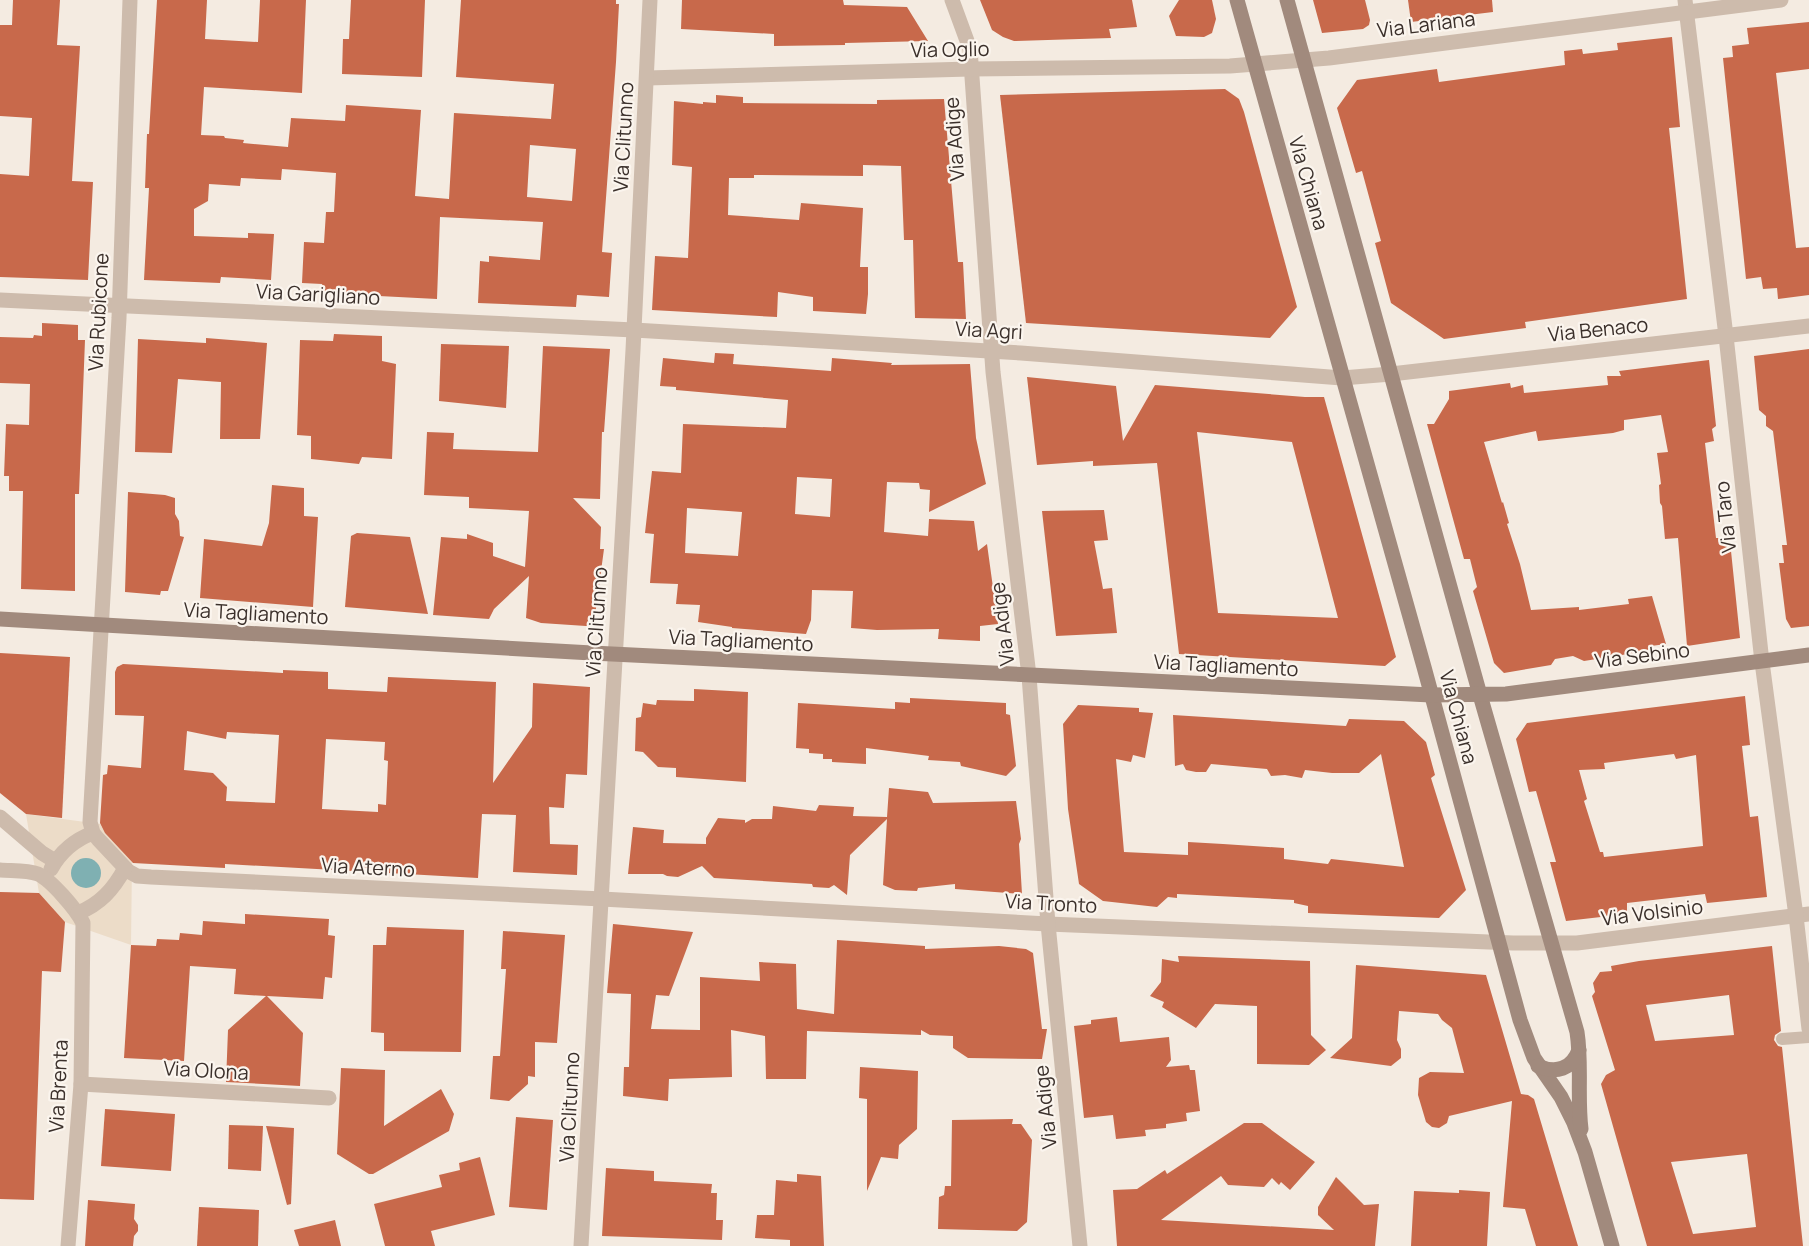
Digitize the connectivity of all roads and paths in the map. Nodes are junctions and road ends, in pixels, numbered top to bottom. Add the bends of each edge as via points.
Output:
1 (130, 0) edge
2 (650, 0) edge
3 (952, 0) edge
4 (1237, 0) edge
5 (1287, 0) edge
6 (1781, 0) edge
7 (1685, 7) edge
8 (1304, 61) junction
9 (1255, 65) junction
10 (970, 69) junction
11 (647, 78) junction
12 (0, 300) edge
13 (120, 306) junction
14 (1809, 326) edge
15 (634, 330) junction
16 (1726, 336) junction
17 (991, 352) junction
18 (1391, 374) junction
19 (1342, 378) junction
20 (0, 619) edge
21 (101, 625) junction
22 (615, 654) junction
23 (1809, 655) edge
24 (1762, 662) junction
25 (1029, 676) junction
26 (1431, 695) junction
27 (1480, 695) junction
28 (0, 817) edge
29 (92, 828) junction
30 (55, 861) junction
31 (0, 870) edge
32 (128, 871) junction
33 (40, 876) junction
34 (602, 899) junction
35 (78, 914) junction
36 (1803, 915) edge
37 (1048, 924) junction
38 (1499, 942) junction
39 (1551, 942) junction
40 (1809, 1029) edge
41 (1809, 1037) edge
42 (1782, 1039) dead end
43 (1579, 1050) junction
44 (1538, 1066) junction
45 (81, 1084) junction
46 (329, 1098) dead end
47 (1585, 1152) junction
48 (68, 1246) edge
49 (581, 1246) edge
50 (1080, 1246) edge
51 (1612, 1246) edge

1 - 13 street, Via Rubicone
2 - 11 street, Via Clitunno
3 - 10 street, Via Adige via 970,49
4 - 9 street, Via Chiana
5 - 8 street, Via Chiana
6 - 7 street, Via Lariana
7 - 8 street, Via Lariana
7 - 16 street, Via Taro
8 - 9 street, Via Lariana
8 - 18 street, Via Chiana
9 - 10 street, Via Oglio
9 - 19 street, Via Chiana
10 - 11 street, Via Oglio
10 - 17 street, Via Adige
11 - 15 street, Via Clitunno
12 - 13 street, Via Garigliano
13 - 15 street, Via Garigliano
13 - 21 street, Via Rubicone
14 - 16 street, Via Benaco
15 - 17 street, Via Agri
15 - 22 street, Via Clitunno
16 - 18 street, Via Benaco
16 - 24 street, Via Taro
17 - 19 street, Via Agri
17 - 25 street, Via Adige
18 - 19 street
18 - 27 street, Via Chiana
19 - 26 street, Via Chiana
20 - 21 street, Via Tagliamento
21 - 22 street, Via Tagliamento
21 - 29 street
22 - 25 street, Via Tagliamento
22 - 34 street, Via Clitunno
23 - 24 street, Via Sebino
24 - 27 street, Via Sebino
24 - 36 street, Via Taro
25 - 26 street, Via Tagliamento
25 - 37 street, Via Adige
26 - 27 street, Via Tagliamento
26 - 38 street, Via Chiana
27 - 39 street, Via Chiana
28 - 30 street
29 - 30 street
29 - 32 street
30 - 33 street
31 - 33 street
32 - 34 street, Via Aterno via 141,877
32 - 35 street via 105,897
33 - 35 street
34 - 37 street, Via Tronto
34 - 49 street, Via Clitunno
35 - 45 street, Via Brenta via 84,928
36 - 39 street, Via Volsinio via 1577,943
36 - 40 street, Via Taro
37 - 38 street, Via Tronto
37 - 50 street, Via Adige
38 - 39 street, Via Volsinio
38 - 44 street, Via Chiana via 1522,1028
39 - 43 street, Via Chiana via 1578,1032
41 - 42 lane
43 - 44 street via 1574,1060 1561,1069
43 - 47 street, Via Chiana via 1579,1104
44 - 47 street, Via Chiana via 1561,1097
45 - 46 street, Via Olona
45 - 48 street, Via Brenta
47 - 51 street, Via Chiana

